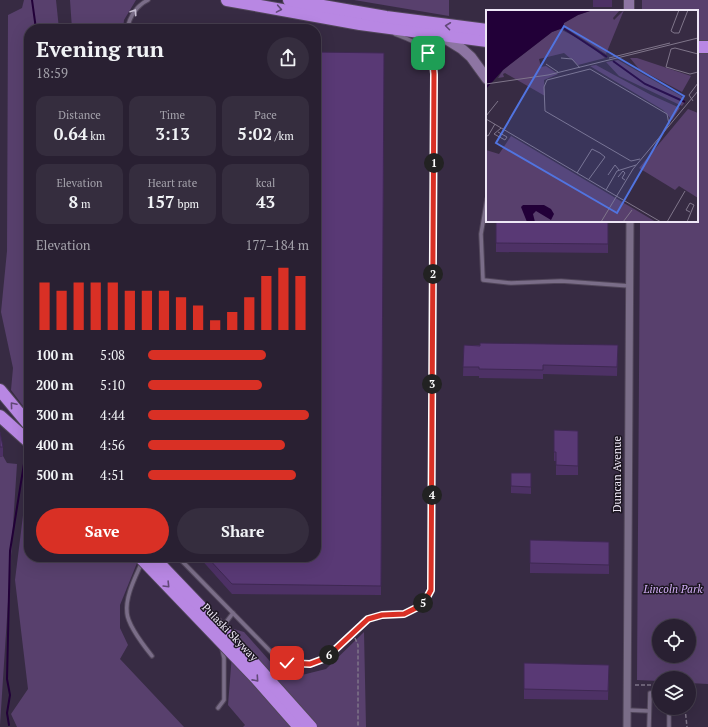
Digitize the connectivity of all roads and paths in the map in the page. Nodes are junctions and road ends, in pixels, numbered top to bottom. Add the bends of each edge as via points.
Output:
1 (148, 0) edge
2 (227, 0) edge
3 (289, 0) edge
4 (129, 24) edge
5 (374, 26) junction
6 (486, 30) edge
7 (439, 36) junction
8 (486, 41) edge
9 (486, 78) edge
10 (486, 204) edge
11 (630, 222) edge
12 (630, 286) junction
13 (0, 390) edge
14 (0, 416) edge
15 (24, 419) edge
16 (24, 438) edge
17 (142, 562) edge
18 (145, 562) edge
19 (158, 562) edge
20 (183, 562) edge
21 (233, 613) junction
22 (352, 633) junction
23 (152, 656) dead end
24 (627, 685) junction
25 (652, 685) edge
26 (652, 693) edge
27 (218, 708) dead end
28 (627, 710) junction
29 (649, 711) junction
30 (669, 715) edge
31 (686, 715) edge
32 (299, 727) edge
33 (311, 727) edge
34 (358, 727) edge
35 (626, 727) edge
36 (649, 727) edge
37 (669, 727) edge
38 (687, 727) edge

4 -> 1 lane via 135,11
2 -> 5 highway
6 -> 3 highway via 386,17
5 - 7 highway
5 - 22 lane via 422,46 428,53 434,70 431,590 420,606 404,614 382,615 368,619
7 - 8 highway
7 - 9 main road via 462,49
10 - 12 lane via 480,234 483,280 511,283 561,281
11 - 12 street, Duncan Avenue
12 - 24 street, Duncan Avenue
15 -> 13 highway
14 - 16 highway
17 - 23 lane via 127,604 127,615 140,641
18 -> 32 highway, Pulaski Skyway, bridge
19 - 33 highway, Pulaski Skyway, bridge
20 - 21 lane
21 - 22 lane via 274,656 287,663 310,664 326,658
21 - 27 lane via 220,636 224,658 224,700
22 - 34 path via 358,645
24 - 25 path
24 - 28 street, Duncan Avenue
26 - 29 lane
28 - 29 lane
28 - 35 street, Duncan Avenue
29 - 36 lane
30 - 37 lane
31 - 38 path

